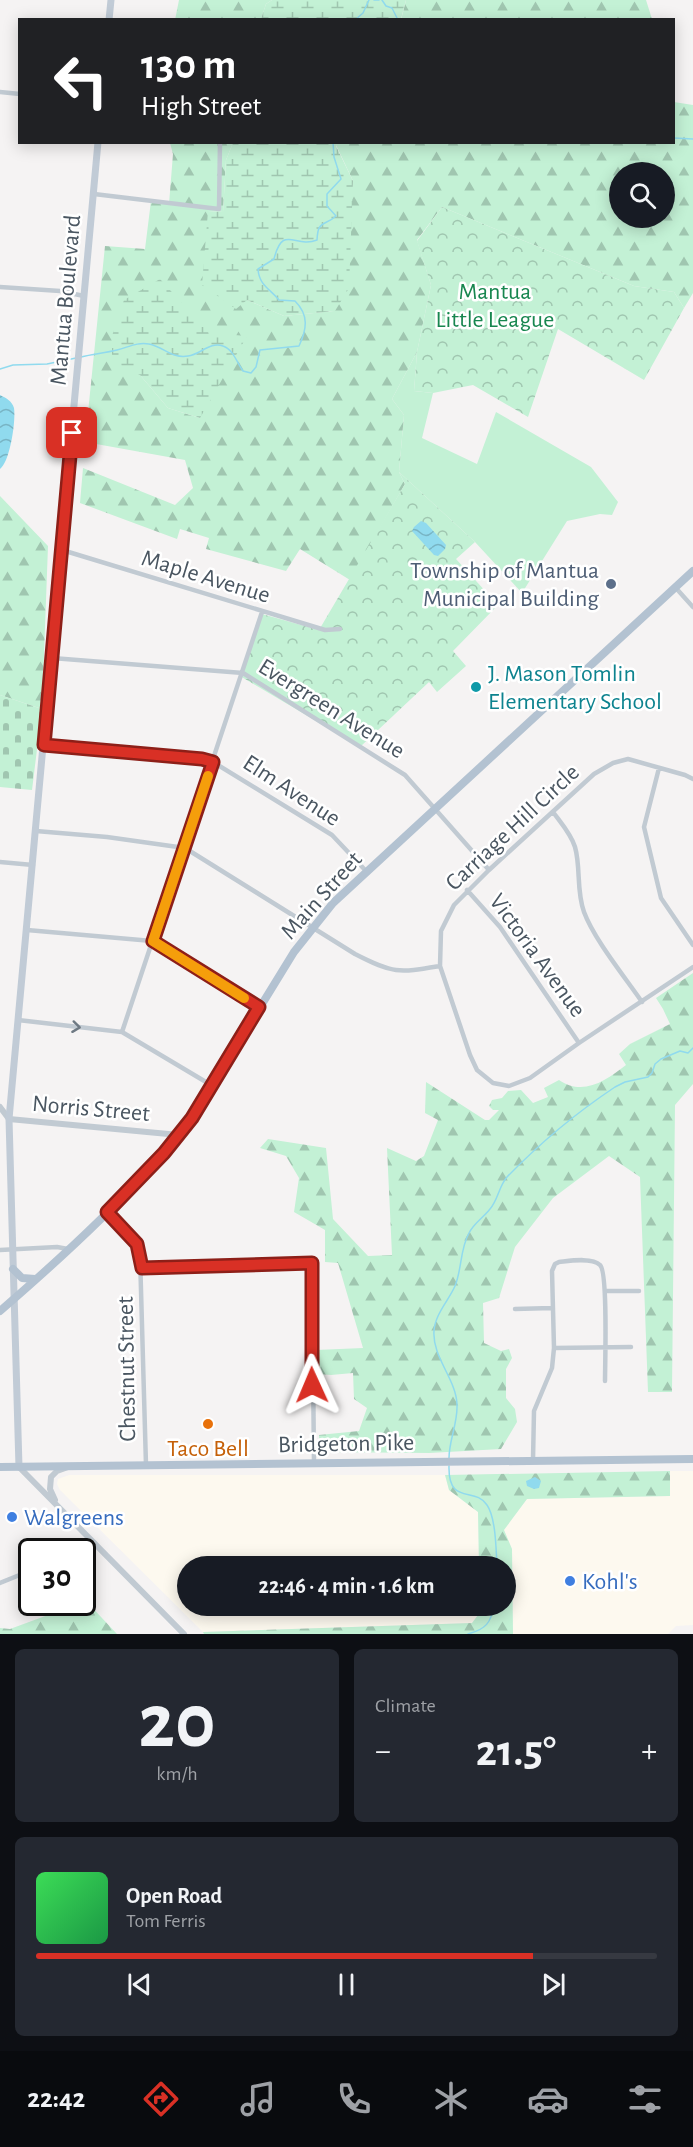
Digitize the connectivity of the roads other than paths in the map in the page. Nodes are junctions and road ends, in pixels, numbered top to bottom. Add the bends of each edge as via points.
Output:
1 (110, 0) edge
2 (109, 18) edge
3 (0, 92) edge
4 (18, 94) edge
5 (98, 144) edge
6 (220, 144) edge
7 (94, 194) junction
8 (0, 287) edge
9 (84, 297) junction
10 (62, 550) junction
11 (693, 571) edge
12 (675, 587) junction
13 (693, 607) edge
14 (262, 612) junction
15 (340, 629) dead end
16 (52, 658) junction
17 (243, 673) junction
18 (44, 745) junction
19 (213, 762) junction
20 (659, 768) junction
21 (693, 779) edge
22 (435, 807) junction
23 (553, 812) junction
24 (36, 831) junction
25 (185, 848) junction
26 (0, 862) edge
27 (33, 865) junction
28 (489, 870) junction
29 (366, 871) junction
30 (467, 890) junction
31 (313, 926) junction
32 (27, 930) junction
33 (153, 941) junction
34 (693, 945) edge
35 (440, 966) junction
36 (693, 966) edge
37 (642, 1002) junction
38 (259, 1007) junction
39 (18, 1020) junction
40 (122, 1032) junction
41 (579, 1043) junction
42 (211, 1085) junction
43 (0, 1107) edge
44 (0, 1119) edge
45 (9, 1119) junction
46 (179, 1135) junction
47 (107, 1212) junction
48 (13, 1250) junction
49 (68, 1250) junction
50 (0, 1251) edge
51 (142, 1268) junction
52 (13, 1269) junction
53 (35, 1279) junction
54 (639, 1291) dead end
55 (605, 1292) junction
56 (14, 1299) junction
57 (552, 1308) junction
58 (515, 1309) dead end
59 (0, 1311) edge
60 (604, 1347) junction
61 (631, 1347) dead end
62 (554, 1348) junction
63 (605, 1381) dead end
64 (693, 1459) edge
65 (533, 1460) junction
66 (314, 1463) junction
67 (146, 1465) junction
68 (70, 1466) junction
69 (0, 1467) edge
70 (19, 1467) junction
71 (56, 1503) junction
72 (91, 1538) edge
73 (96, 1543) edge
74 (18, 1575) edge
75 (0, 1582) edge
76 (184, 1634) edge

1 - 2 main road
3 - 4 street
5 - 7 main road, Mantua Boulevard
6 - 7 street via 219,209
7 - 9 main road, Mantua Boulevard
8 - 9 street via 60,291
9 - 10 main road, Mantua Boulevard
10 - 14 street, Maple Avenue
10 - 16 main road, Mantua Boulevard
11 - 12 main road, Main Street
12 - 13 street
12 - 22 main road, Main Street
14 - 15 street, Maple Avenue via 325,630
14 - 17 street
16 - 17 street, Evergreen Avenue
16 - 18 main road, Mantua Boulevard
17 - 19 street
17 - 22 street, Evergreen Avenue via 398,769
18 - 19 street, Elm Avenue
18 - 24 main road, Mantua Boulevard
19 - 25 street
19 - 29 street, Elm Avenue via 332,835
20 - 21 street, Carriage Hill Circle
20 - 23 street, Carriage Hill Circle via 628,759 613,763 594,774
20 - 34 street via 644,827 661,898
22 - 28 street, Evergreen Avenue
22 - 29 main road, Main Street
23 - 28 street, Carriage Hill Circle
23 - 37 street via 574,847 579,894 591,927
24 - 25 street
24 - 27 main road, Mantua Boulevard
25 - 31 street
25 - 33 street
26 - 27 street
27 - 32 main road, Mantua Boulevard
28 - 30 street, Carriage Hill Circle
29 - 31 main road, Main Street
30 - 35 street, Carriage Hill Circle via 441,931
30 - 41 street, Victoria Avenue via 500,927
31 - 35 street via 384,969 405,972
31 - 38 main road, Main Street
32 - 33 street
32 - 39 main road, Mantua Boulevard
33 - 38 street
33 - 40 street
35 - 41 street, Carriage Hill Circle via 470,1055 477,1070 492,1083 509,1086 530,1078
36 - 37 street, Carriage Hill Circle
37 - 41 street, Carriage Hill Circle
38 - 42 main road, Main Street
39 -> 40 street
39 - 45 main road, Mantua Boulevard
40 - 42 street
42 - 46 main road, Main Street
43 - 45 street
44 - 45 street, Norris Street
45 - 46 street, Norris Street
45 - 48 main road, Mantua Boulevard
46 - 47 main road, Main Street
47 - 49 main road, Main Street
47 - 51 street, Chestnut Street via 137,1244
48 - 49 street
48 - 50 street
48 - 52 main road, Mantua Boulevard
49 - 53 main road, Main Street
51 - 66 street via 312,1263
51 - 67 street, Chestnut Street
52 - 53 main road via 22,1278
52 - 56 main road, Mantua Boulevard
53 - 56 main road, Main Street
54 - 55 street
55 - 57 street via 599,1263 559,1262 552,1270
55 - 60 street
56 - 59 main road, Main Street
56 - 70 main road, Mantua Boulevard
57 - 58 street
57 - 62 street
60 - 61 street
60 - 62 street
60 - 63 street
62 - 65 street via 549,1378 534,1411
64 - 65 main road, Bridgeton Pike
65 - 66 main road, Bridgeton Pike
66 - 67 main road, Bridgeton Pike
67 - 68 main road, Bridgeton Pike
68 - 70 main road, Bridgeton Pike
68 - 71 street via 51,1478 50,1489
69 - 70 main road, Bridgeton Pike
70 - 71 street
71 - 72 street
73 - 76 street
74 - 75 street

